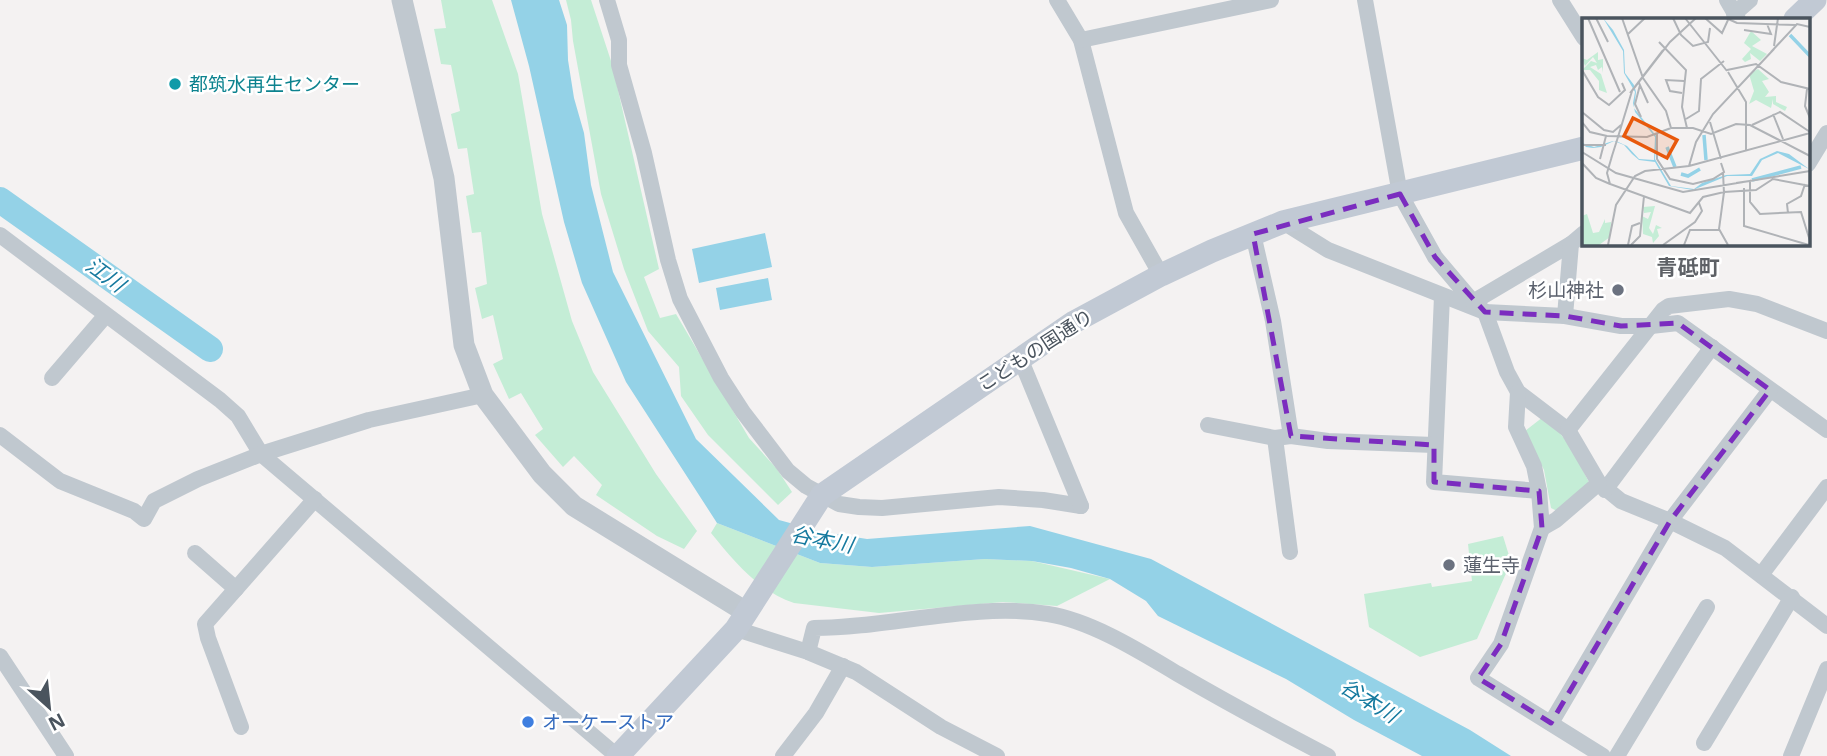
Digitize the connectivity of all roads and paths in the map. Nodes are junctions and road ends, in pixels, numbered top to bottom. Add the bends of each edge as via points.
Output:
1 (402, 0) edge
2 (607, 0) edge
3 (1057, 0) edge
4 (1271, 0) edge
5 (1365, 0) edge
6 (1560, 0) edge
7 (1749, 0) edge
8 (1815, 0) edge
9 (1733, 11) edge
10 (1796, 18) edge
11 (1582, 35) edge
12 (1081, 40) junction
13 (1827, 133) edge
14 (1582, 148) edge
15 (1810, 161) edge
16 (1400, 194) junction
17 (1283, 222) junction
18 (1253, 234) junction
19 (0, 235) edge
20 (1582, 235) edge
21 (1571, 244) junction
22 (1161, 275) junction
23 (1442, 296) junction
24 (1479, 307) junction
25 (106, 315) junction
26 (1564, 316) junction
27 (1651, 326) junction
28 (1827, 331) edge
29 (1712, 346) junction
30 (1020, 358) junction
31 (74, 379) dead end
32 (1770, 390) junction
33 (1518, 392) junction
34 (483, 394) junction
35 (1208, 425) dead end
36 (1568, 430) junction
37 (1827, 430) edge
38 (0, 435) edge
39 (1283, 437) junction
40 (1434, 445) junction
41 (261, 454) junction
42 (1827, 486) edge
43 (1602, 487) junction
44 (1539, 491) junction
45 (820, 498) junction
46 (315, 499) junction
47 (1670, 521) junction
48 (1542, 528) junction
49 (1290, 552) dead end
50 (195, 553) dead end
51 (1761, 575) junction
52 (236, 589) junction
53 (1792, 597) junction
54 (1707, 607) dead end
55 (745, 614) junction
56 (1827, 626) edge
57 (807, 652) junction
58 (0, 656) edge
59 (843, 666) junction
60 (1827, 669) edge
61 (1551, 723) junction
62 (241, 727) dead end
63 (1704, 743) dead end
64 (66, 756) edge
65 (618, 756) edge
66 (783, 756) edge
67 (996, 756) edge
68 (1328, 756) edge
69 (1603, 756) edge
70 (1617, 756) edge
71 (1791, 756) edge

1 - 34 street via 444,178 464,345
2 - 45 street via 680,299 721,378 767,445
3 - 12 street
4 - 12 street
5 - 16 street
6 - 11 street
7 - 9 street
8 - 10 main road
12 - 22 street via 1126,213
13 - 15 street
14 - 16 main road, こどもの国通り
16 - 17 main road, こどもの国通り
16 - 24 street via 1435,257
17 - 18 main road, こどもの国通り
17 - 23 street via 1328,250
18 - 22 main road, こどもの国通り
18 - 39 street via 1273,321
19 - 25 street
20 - 21 street
21 - 24 street
21 - 26 street
22 - 30 main road, こどもの国通り via 1074,322
23 - 24 street
23 - 40 street
24 - 26 street
24 - 33 street
25 - 31 street via 57,373
25 - 41 street via 238,416
26 - 27 street
27 - 28 street via 1669,306 1729,299 1757,304
27 - 29 street via 1678,323
27 - 36 street
29 - 32 street
29 - 43 street
30 - 45 main road, こどもの国通り
30 - 45 street via 1081,506 999,497 871,507
32 - 37 street
32 - 47 street
33 - 36 street
33 - 44 street via 1516,427 1534,466
34 - 41 street via 369,420
34 - 55 street via 542,474 574,506
35 - 39 street
36 - 43 street
38 - 41 street via 61,481 144,519 154,501
39 - 40 street
39 - 49 street
40 - 44 street via 1434,482
41 - 46 street
42 - 51 street
43 - 47 street via 1621,501
43 - 48 street
44 - 48 street
45 - 55 main road, こどもの国通り
46 - 52 street
46 - 65 street
47 - 51 street via 1725,548
47 - 61 street
48 - 61 street via 1501,644 1478,678
50 - 52 street
51 - 53 street
52 - 62 street via 205,624
53 - 56 street
53 - 63 street
54 - 70 street
55 - 57 street
55 - 65 main road, こどもの国通り
57 - 59 street
57 - 68 street via 814,628 1004,611 1050,614 1139,649
58 - 64 street
59 - 66 street via 816,713
59 - 67 street
60 - 71 street
61 - 69 street

